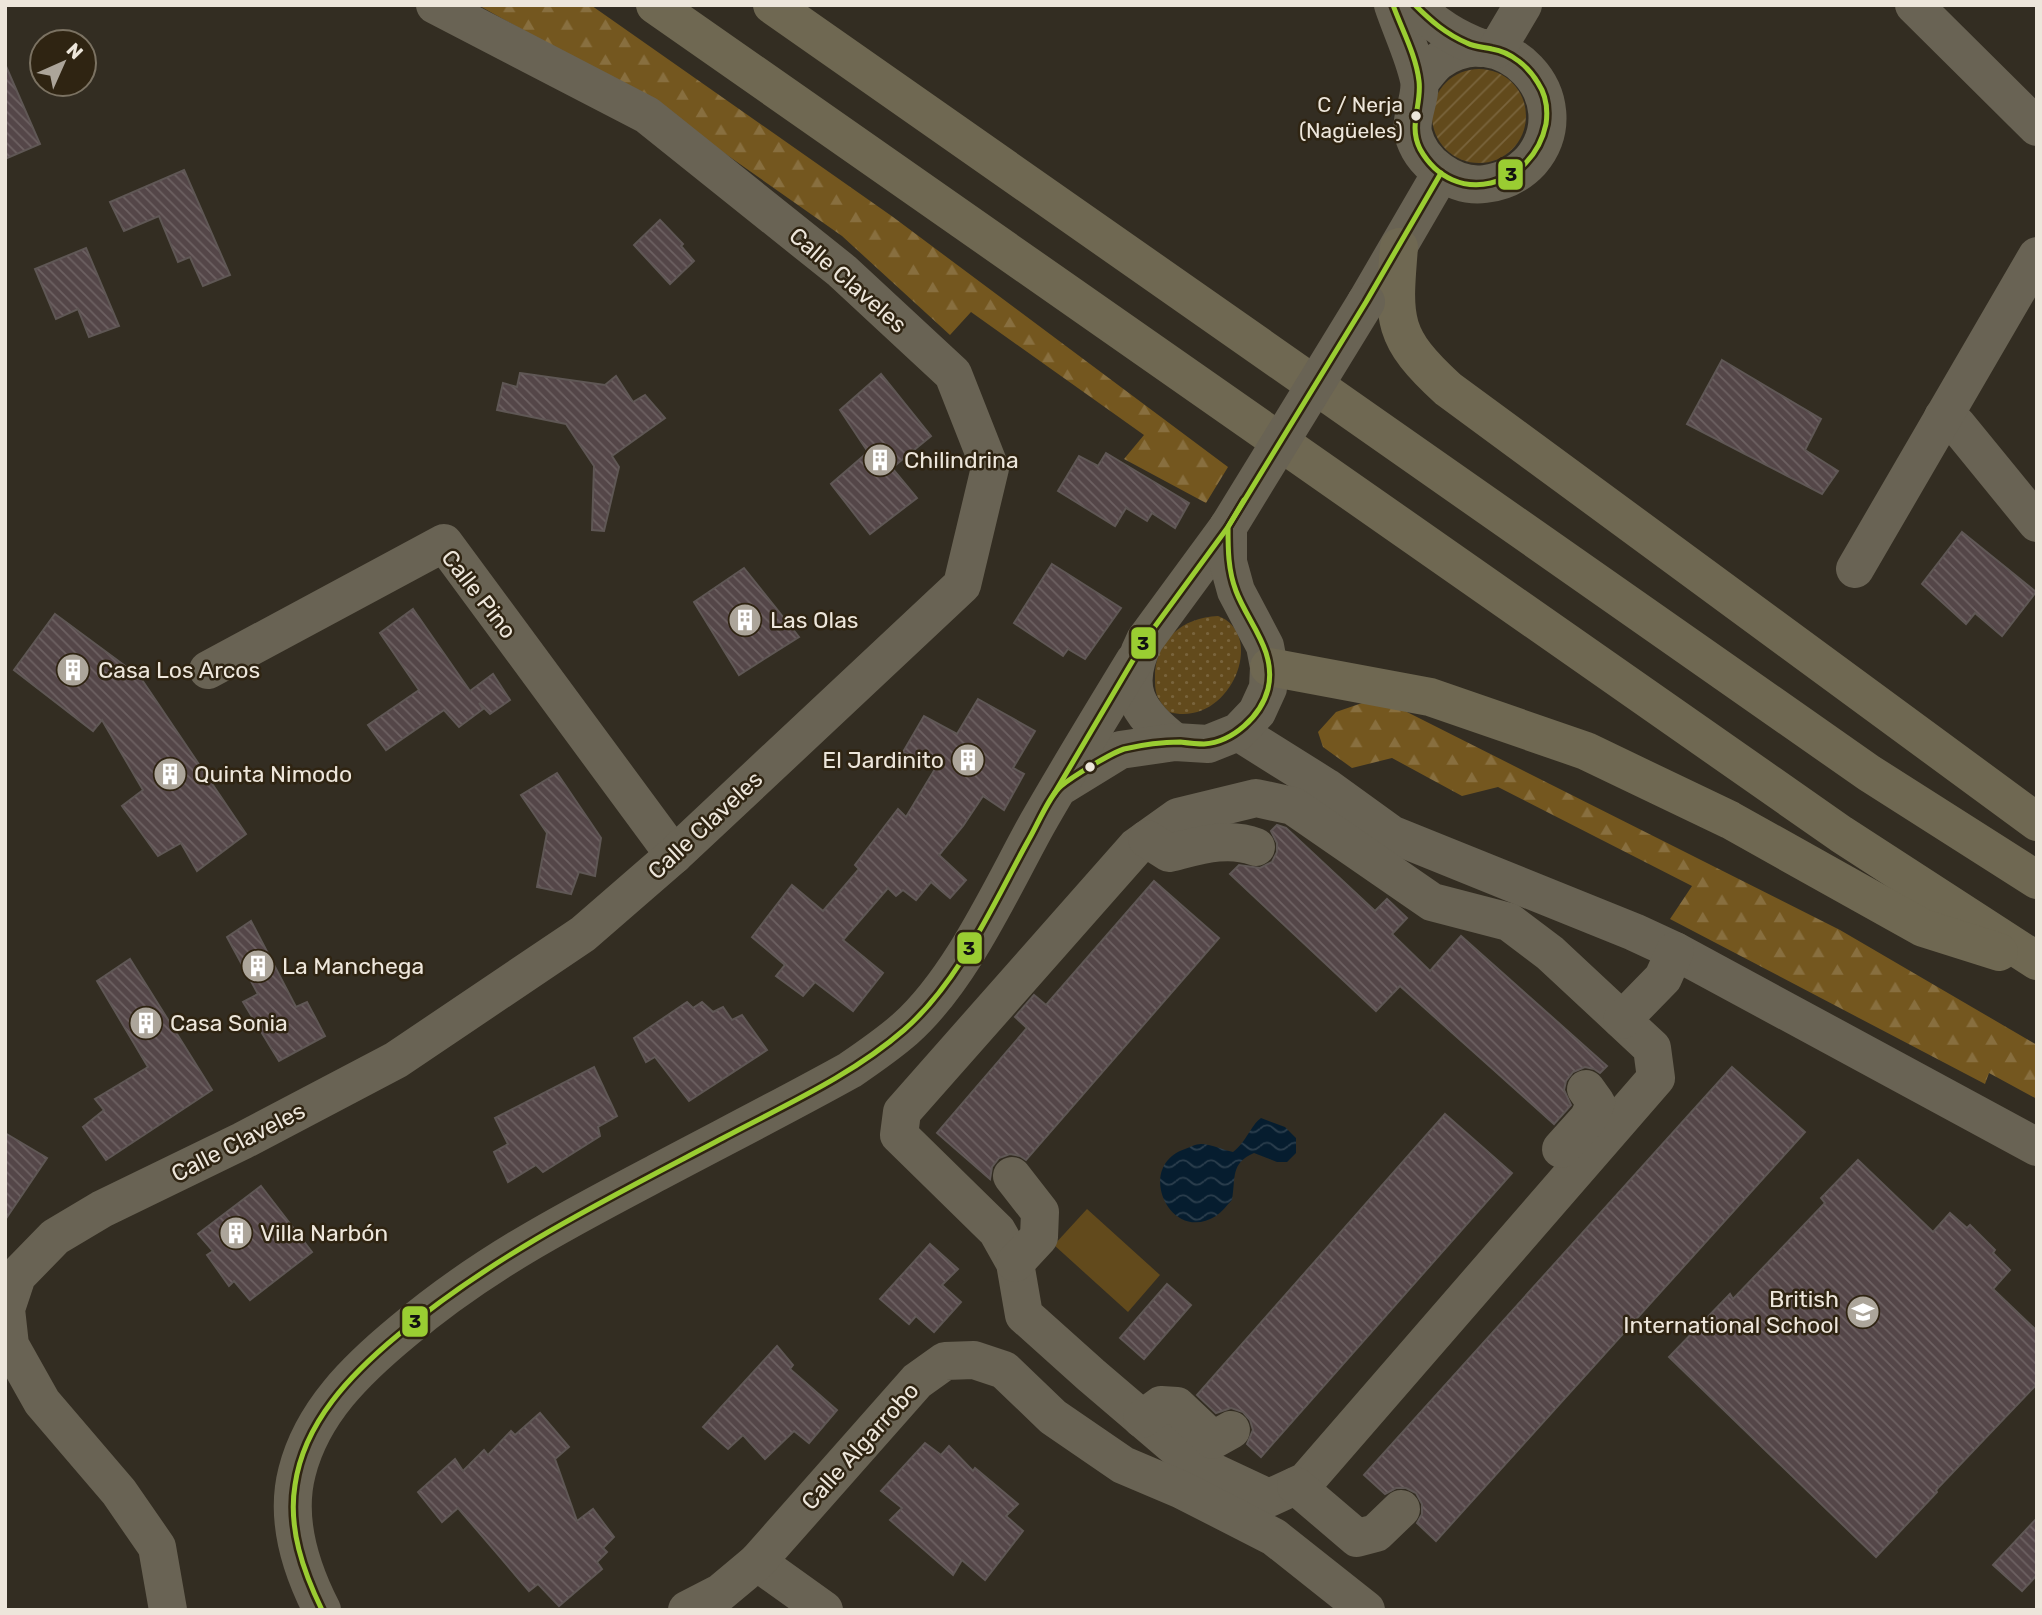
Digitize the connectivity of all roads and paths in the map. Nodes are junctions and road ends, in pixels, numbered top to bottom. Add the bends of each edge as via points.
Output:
1 (435, 5) edge
2 (654, 5) edge
3 (772, 5) edge
4 (1393, 5) edge
5 (1415, 5) edge
6 (1523, 5) edge
7 (1914, 5) edge
8 (1489, 49) junction
9 (1420, 82) junction
10 (2037, 127) edge
11 (1441, 173) junction
12 (1399, 247) junction
13 (2037, 256) edge
14 (1943, 416) junction
15 (2037, 523) edge
16 (1227, 527) junction
17 (1855, 569) dead end
18 (1158, 625) junction
19 (1253, 626) junction
20 (1135, 660) junction
21 (1269, 667) junction
22 (208, 670) dead end
23 (1238, 732) junction
24 (1175, 742) junction
25 (1058, 788) junction
26 (2037, 822) edge
27 (1147, 839) junction
28 (1256, 847) dead end
29 (674, 855) junction
30 (2037, 880) edge
31 (1675, 951) junction
32 (2037, 962) edge
33 (1622, 1020) junction
34 (1586, 1089) dead end
35 (2037, 1147) edge
36 (1012, 1176) dead end
37 (1566, 1181) junction
38 (1015, 1263) junction
39 (1091, 1375) junction
40 (1053, 1417) junction
41 (1142, 1419) junction
42 (1231, 1430) dead end
43 (1296, 1486) junction
44 (1401, 1509) dead end
45 (757, 1562) junction
46 (168, 1610) edge
47 (322, 1610) edge
48 (687, 1610) edge
49 (824, 1610) edge
50 (1366, 1610) edge

1 - 29 street, Calle Claveles via 647,115 842,271 953,374 990,468 962,585
2 - 32 highway via 1841,834
3 - 30 highway via 1858,765
4 - 9 street
5 - 8 street via 1454,37
6 - 8 street
7 - 10 street
8 - 9 street via 1457,51 1436,63
8 - 11 street via 1525,65 1540,84 1547,106 1547,130 1524,169 1504,180 1483,185
9 - 11 street via 1413,131 1423,155
11 - 12 street
12 - 16 street, bridge
12 - 26 highway via 1394,300 1398,324 1421,364
13 - 14 street
14 - 15 street via 1957,425
14 - 17 street
16 - 18 street
16 - 19 street via 1227,562
18 - 19 street via 1179,609 1199,602 1226,605
18 - 20 street
19 - 21 street via 1265,646
20 - 24 street via 1138,703 1154,725
20 - 25 street
21 - 23 street via 1268,688 1257,712
21 - 32 highway via 1430,697 1586,751 1730,820 1923,928
22 - 29 street, Calle Pino via 444,543
23 - 24 street via 1208,744
23 - 31 street via 1391,834
24 - 25 street via 1120,750
25 - 47 street via 955,971 906,1028 850,1070 567,1220 472,1277 376,1353 338,1392 307,1444 293,1494 300,1558
27 - 28 street via 1170,853 1212,842 1242,841
27 - 33 street via 1178,817 1256,798 1293,806 1432,902 1509,922
27 - 38 street via 902,1112 899,1135 997,1231
29 - 46 street, Calle Claveles via 583,934 396,1060 102,1209 55,1237 17,1276 6,1309 10,1345 42,1402 119,1492 157,1548
31 - 33 street via 1663,978
31 - 35 street
33 - 37 street via 1652,1048 1656,1078
34 - 37 street via 1596,1102 1588,1119 1555,1156 1556,1170
36 - 38 street via 1040,1212 1039,1237
37 - 43 street via 1306,1481
38 - 39 street via 1024,1315
39 - 40 street
39 - 41 street
40 - 45 street, Calle Algarrobo via 1004,1370 974,1360 945,1362 917,1381
40 - 50 street, Calle Algarrobo via 1123,1465 1182,1489 1274,1537
41 - 42 street via 1161,1405 1177,1406 1213,1440
41 - 43 street via 1194,1463 1269,1498
43 - 44 street via 1357,1538 1377,1533
45 - 48 street, Calle Algarrobo via 720,1593
45 - 49 street

